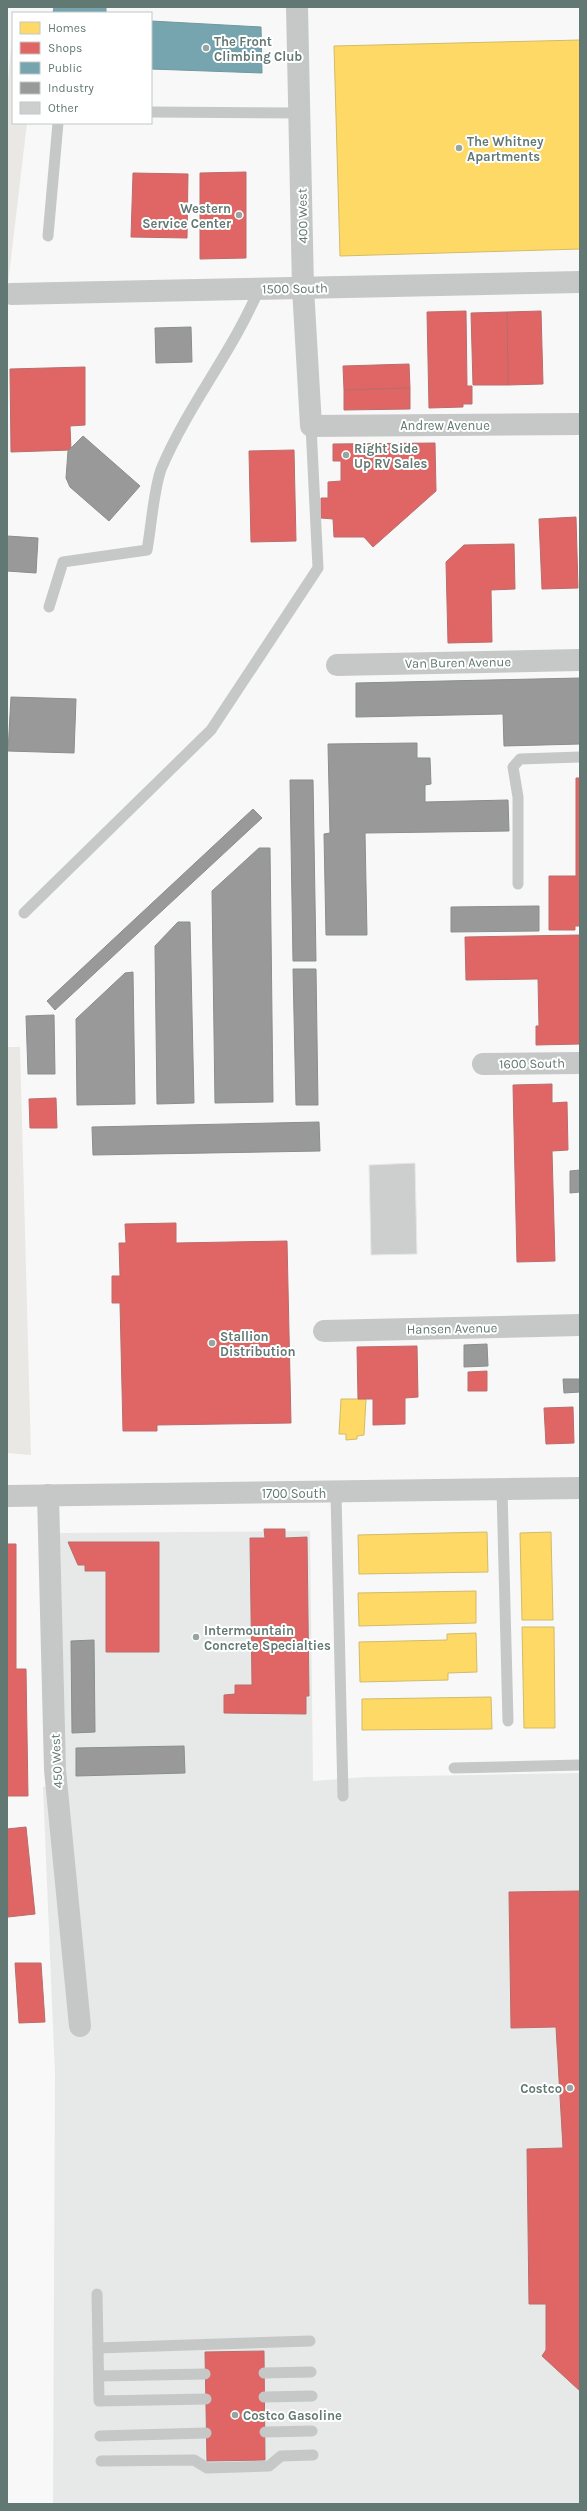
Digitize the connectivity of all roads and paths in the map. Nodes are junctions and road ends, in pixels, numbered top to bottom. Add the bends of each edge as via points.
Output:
1 (297, 7) edge
2 (152, 112) edge
3 (299, 112) junction
4 (58, 124) edge
5 (48, 236) dead end
6 (580, 282) edge
7 (303, 288) junction
8 (259, 289) junction
9 (11, 294) dead end
10 (580, 424) edge
11 (311, 426) junction
12 (49, 607) dead end
13 (580, 660) edge
14 (336, 665) dead end
15 (580, 757) edge
16 (518, 884) dead end
17 (24, 913) dead end
18 (580, 1062) edge
19 (483, 1064) dead end
20 (580, 1325) edge
21 (324, 1330) dead end
22 (580, 1488) edge
23 (502, 1490) junction
24 (336, 1493) junction
25 (7, 1496) edge
26 (48, 1496) junction
27 (508, 1721) dead end
28 (580, 1765) edge
29 (454, 1768) dead end
30 (343, 1796) dead end
31 (80, 2026) dead end
32 (97, 2294) dead end
33 (310, 2341) dead end
34 (98, 2348) junction
35 (311, 2372) dead end
36 (264, 2373) dead end
37 (205, 2374) dead end
38 (99, 2376) junction
39 (312, 2396) dead end
40 (264, 2397) dead end
41 (206, 2399) dead end
42 (312, 2431) dead end
43 (265, 2432) dead end
44 (206, 2434) dead end
45 (100, 2436) dead end
46 (313, 2455) dead end
47 (101, 2461) dead end

1 - 3 street, 400 West
2 - 3 lane
3 - 7 street, 400 West
4 - 5 lane
6 - 7 street, 1500 South
7 - 8 street, 1500 South
7 - 11 street, 400 West
8 - 9 street, 1500 South
8 - 12 lane via 246,320 207,382 162,468 147,550 63,562
10 - 11 street, Andrew Avenue
11 - 17 lane via 318,568 211,730
13 - 14 street, Van Buren Avenue
15 - 16 lane via 520,759 513,767 518,797
18 - 19 street, 1600 South
20 - 21 street, Hansen Avenue
22 - 23 street, 1700 South
23 - 24 street, 1700 South
23 - 27 lane
24 - 26 street, 1700 South
24 - 30 lane
25 - 26 street, 1700 South
26 - 31 street, 450 West via 55,1770
28 - 29 lane
32 - 34 lane
33 - 34 lane
34 - 38 lane
35 - 36 lane
37 - 38 lane
38 - 41 lane via 99,2400
39 - 40 lane
42 - 43 lane
44 - 45 lane
46 - 47 lane via 281,2456 269,2466 207,2468 194,2460

